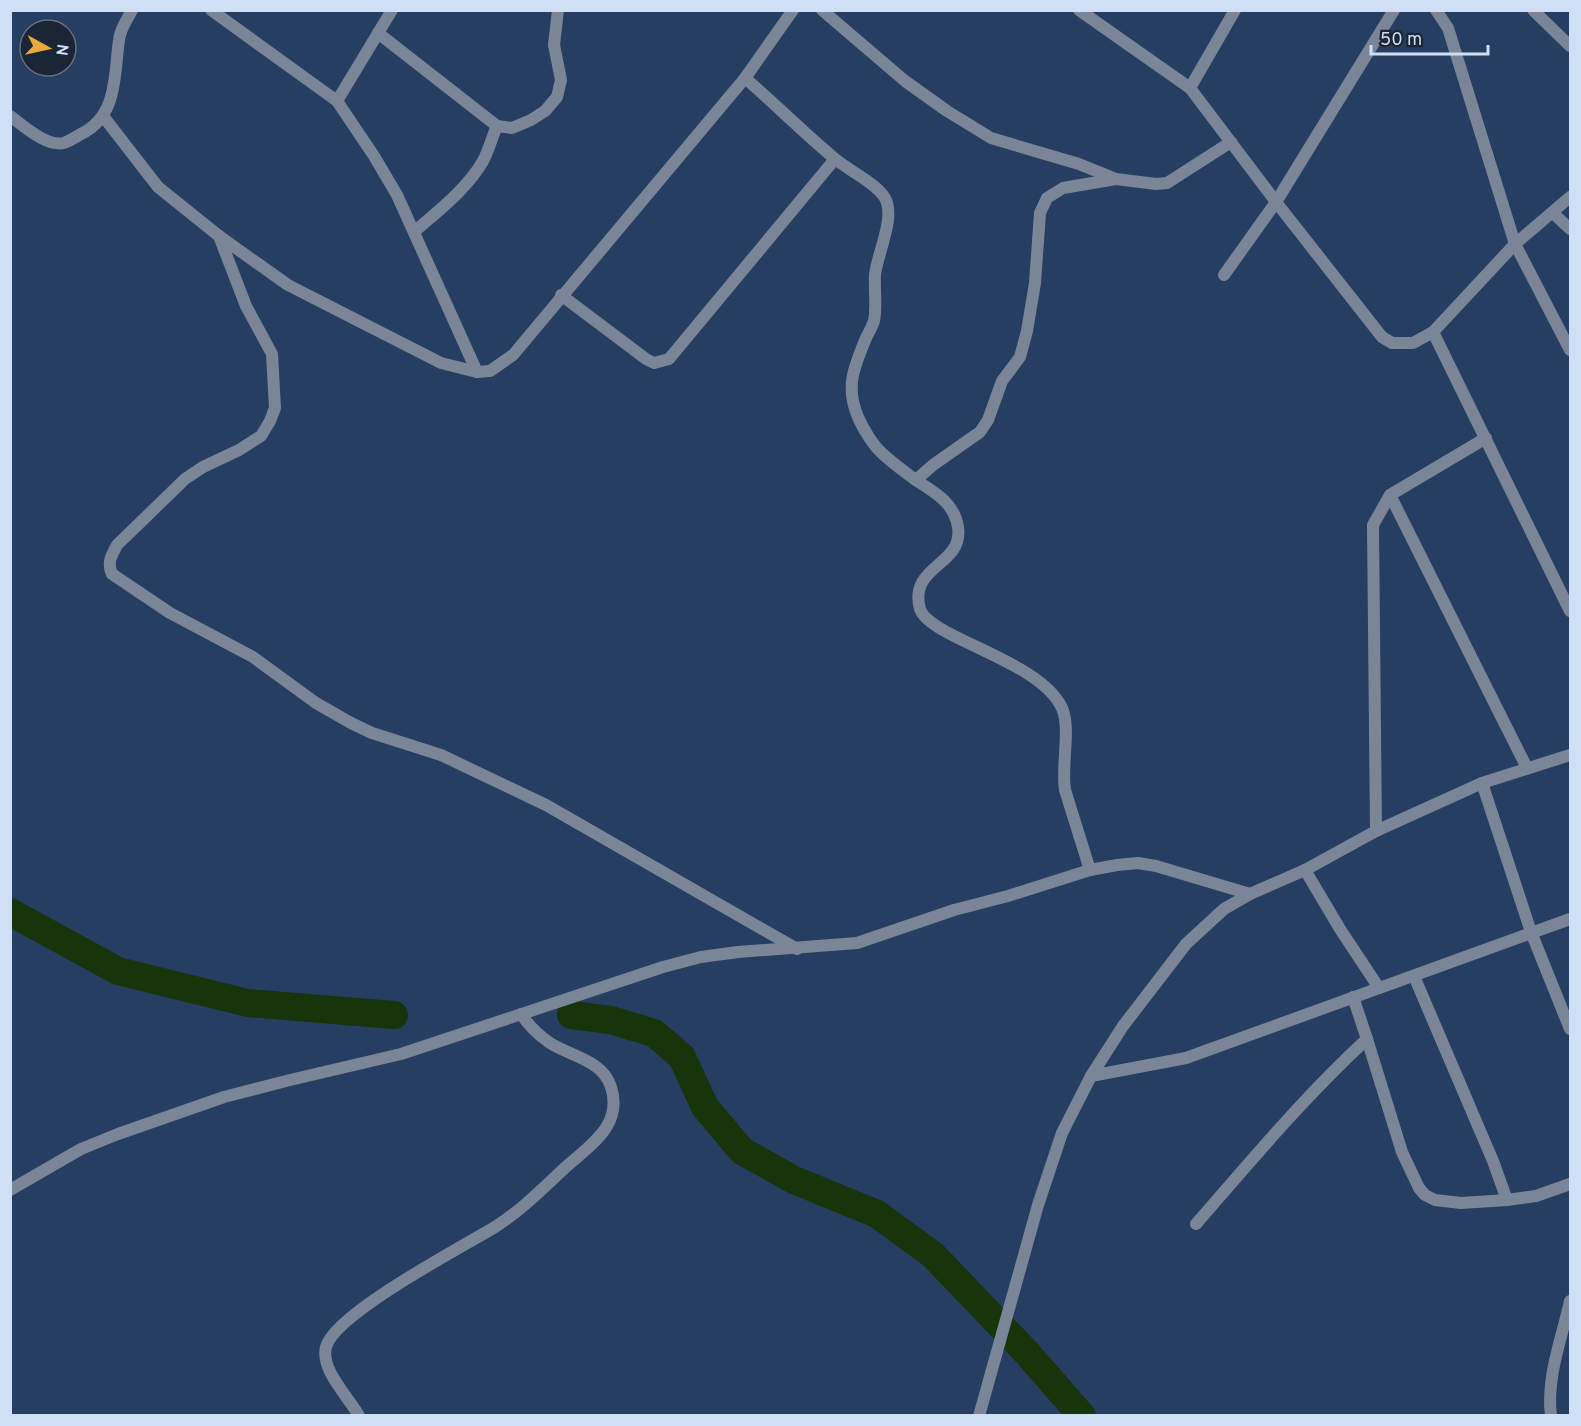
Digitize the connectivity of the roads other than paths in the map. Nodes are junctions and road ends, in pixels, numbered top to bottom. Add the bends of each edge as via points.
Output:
1 (132, 10) edge
2 (211, 10) edge
3 (392, 10) edge
4 (558, 10) edge
5 (793, 10) edge
6 (822, 10) edge
7 (1079, 10) edge
8 (1235, 10) edge
9 (1394, 10) edge
10 (1436, 10) edge
11 (1533, 10) edge
12 (378, 33) junction
13 (1570, 46) edge
14 (745, 78) junction
15 (1190, 88) junction
16 (337, 101) junction
17 (103, 116) junction
18 (10, 117) edge
19 (497, 126) junction
20 (1231, 142) junction
21 (835, 159) junction
22 (1116, 178) junction
23 (1570, 197) edge
24 (1276, 202) junction
25 (1553, 213) junction
26 (1570, 229) edge
27 (414, 232) junction
28 (219, 236) junction
29 (1515, 244) junction
30 (1224, 275) dead end
31 (561, 295) junction
32 (1433, 332) junction
33 (1570, 350) edge
34 (477, 372) junction
35 (1486, 438) junction
36 (916, 480) junction
37 (1390, 495) junction
38 (1570, 611) edge
39 (1570, 755) edge
40 (1527, 768) junction
41 (1482, 783) junction
42 (1376, 831) junction
43 (1090, 870) junction
44 (1305, 870) junction
45 (1250, 894) junction
46 (1570, 919) edge
47 (1531, 932) junction
48 (797, 949) junction
49 (1414, 976) junction
50 (1379, 988) junction
51 (1353, 997) junction
52 (521, 1014) junction
53 (1570, 1029) edge
54 (1367, 1039) junction
55 (1091, 1076) junction
56 (1570, 1184) edge
57 (10, 1190) edge
58 (1507, 1200) junction
59 (1196, 1224) dead end
60 (1570, 1301) edge
61 (359, 1416) edge
62 (979, 1416) edge
63 (1551, 1416) edge

1 - 17 street via 119,38 114,90
2 - 16 street
3 - 12 street
4 - 19 street via 554,45 561,80 557,97 531,120 512,128
5 - 14 street
6 - 22 street via 905,81 991,138
7 - 15 street
8 - 15 street
9 - 24 street
10 - 29 street via 1448,28
11 - 13 street
12 - 16 street
12 - 19 street
14 - 21 street
14 - 31 street
15 - 20 street
16 - 27 street via 397,195
17 - 18 street via 89,130 63,143 46,140
17 - 28 street via 158,187
19 - 27 street via 476,171
20 - 22 street via 1167,183
20 - 24 street
21 - 31 street via 669,359 654,363 646,359
21 - 36 street via 876,189 888,205 875,274 876,308 851,382 852,401 859,420 882,454
22 - 36 street via 1063,188 1047,198 1040,213 1035,283 1020,357 1002,381 980,432
23 - 25 street
24 - 30 street
24 - 32 street via 1382,337 1392,343 1413,344
25 - 26 street
25 - 29 street
27 - 34 street
28 - 34 street via 288,285 441,363
28 - 48 street via 246,306 272,354 275,408 261,435 185,479 117,545 110,558 112,574 170,612 253,657 351,723 441,755 546,805
29 - 32 street
29 - 33 street
31 - 34 street via 513,355 493,369
32 - 35 street
35 - 37 street
35 - 38 street
36 - 43 street via 947,503 958,528 952,554 926,574 921,584 923,615 946,632 1029,674 1061,707 1066,726 1065,790
37 - 40 street
37 - 42 street via 1376,517 1372,539
39 - 40 street
40 - 41 street
41 - 42 street
41 - 47 street
42 - 44 street
43 - 45 street via 1138,863
43 - 48 street via 857,943
44 - 45 street
44 - 50 street
45 - 55 street via 1224,909 1186,944 1122,1026
46 - 47 street
47 - 49 street
47 - 53 street
48 - 52 street via 701,957
49 - 50 street
49 - 58 street
50 - 51 street
51 - 54 street
51 - 55 street via 1186,1058
52 - 57 street via 401,1054 224,1097 81,1149
52 - 61 street via 531,1028 551,1043 588,1061 606,1077 613,1107 608,1125 595,1141 497,1226 422,1269 337,1330 328,1341 325,1355 333,1378
54 - 58 street via 1402,1152 1425,1195 1461,1203
54 - 59 street via 1265,1144
55 - 62 street via 1062,1133 1038,1205
56 - 58 street via 1536,1196
60 - 63 street via 1551,1384

